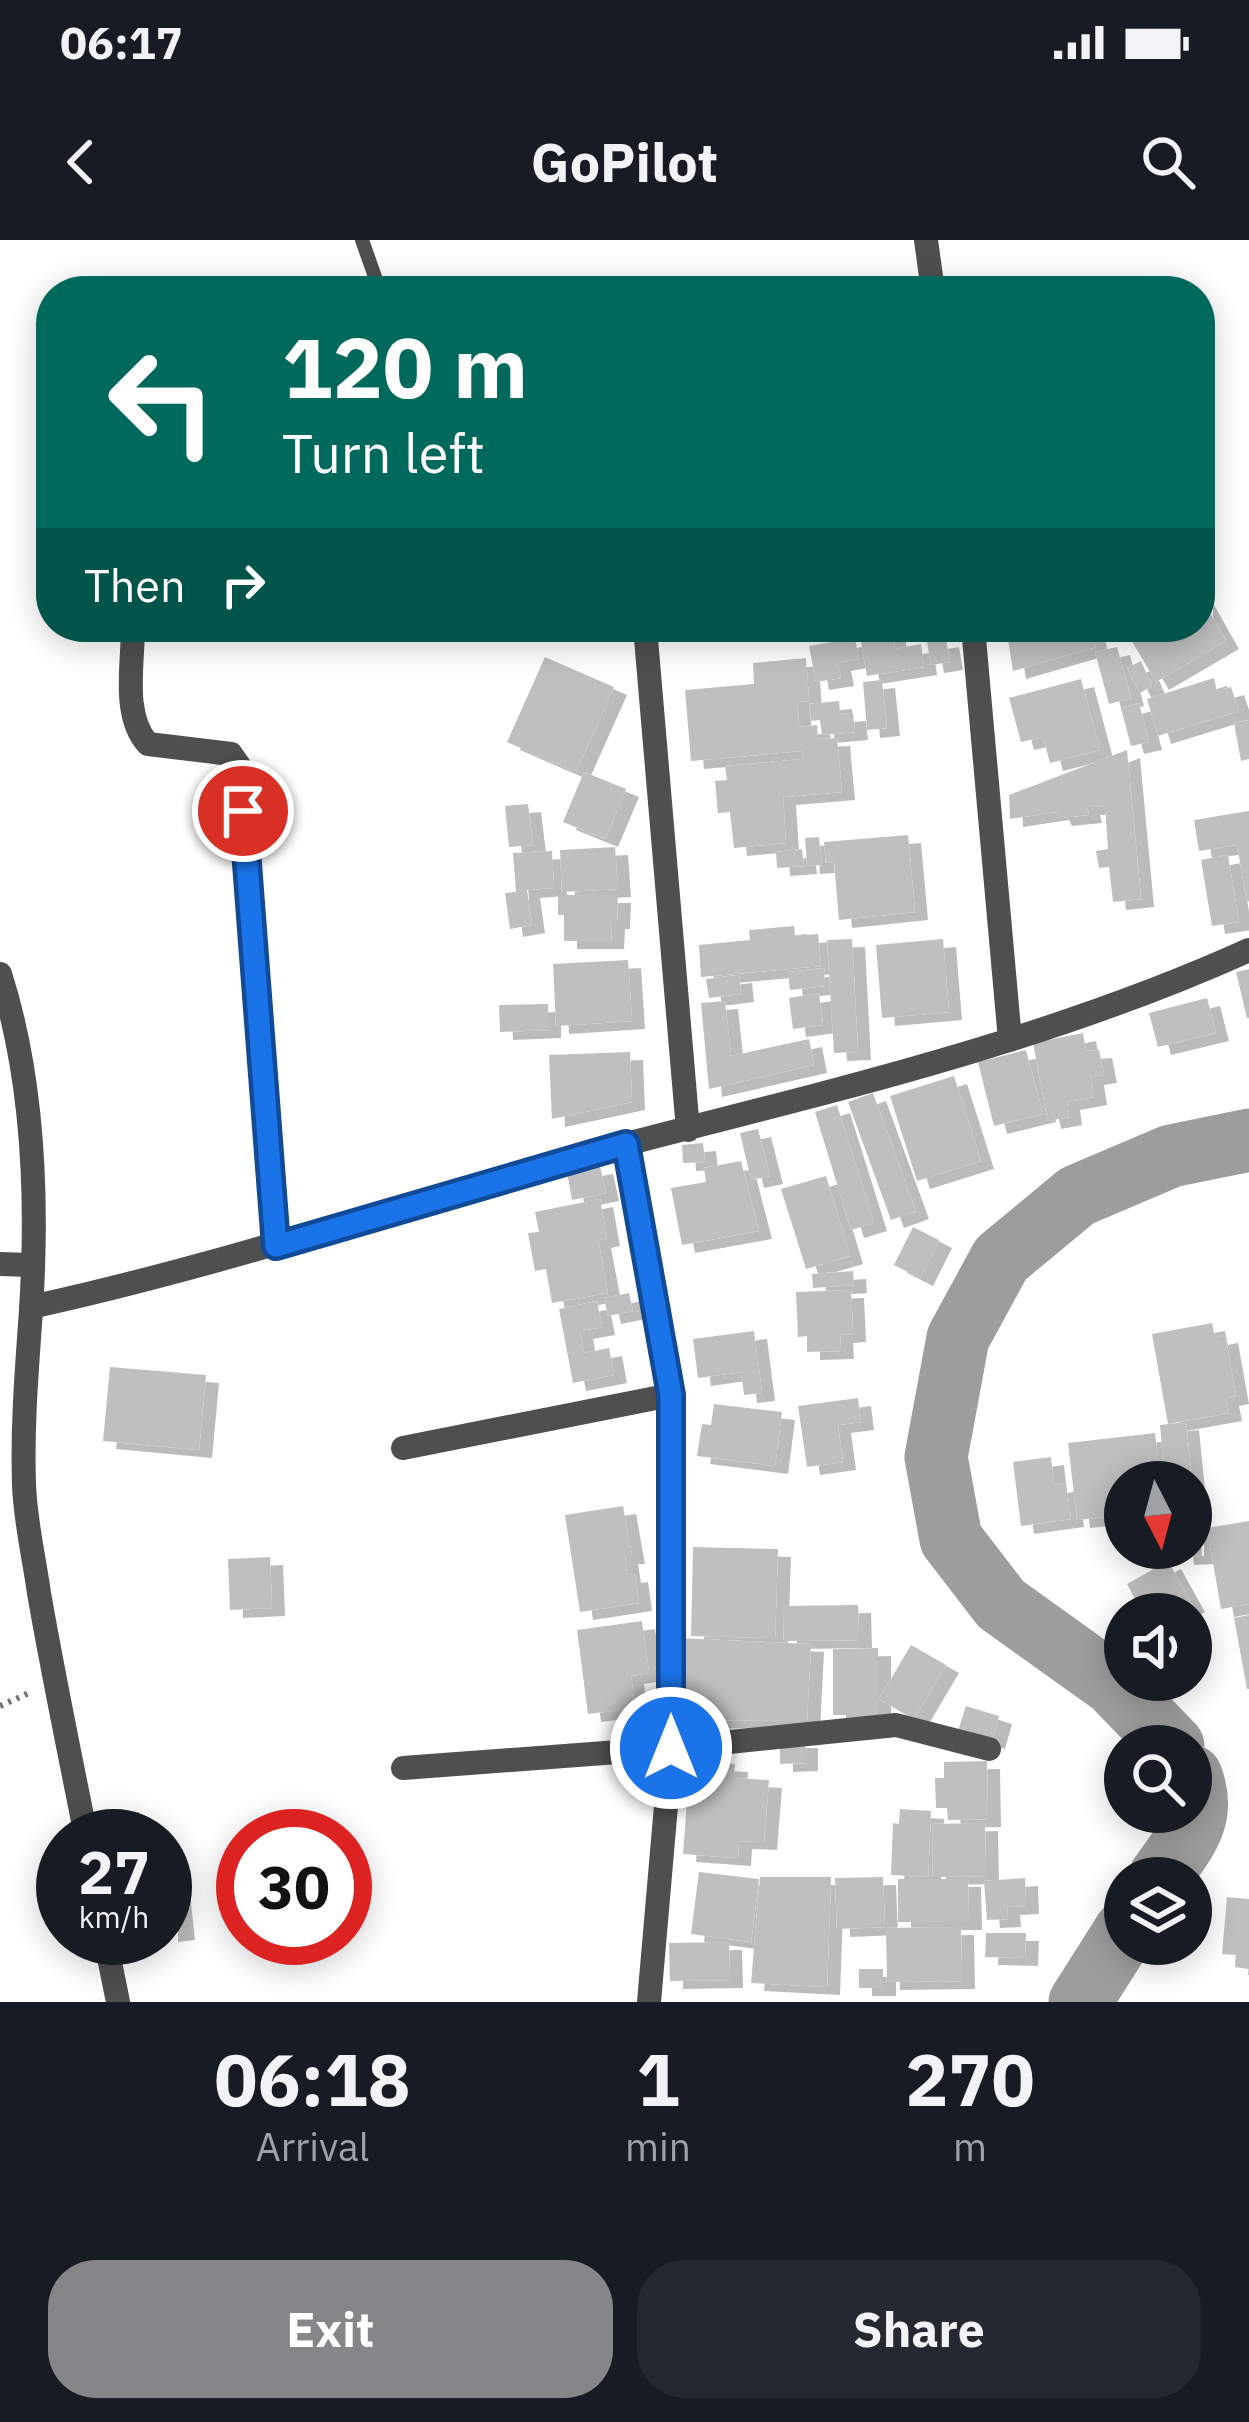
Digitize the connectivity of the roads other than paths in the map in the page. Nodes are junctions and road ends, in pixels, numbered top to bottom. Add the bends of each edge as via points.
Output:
1 (362, 240) edge
2 (926, 240) edge
3 (375, 276) edge
4 (931, 276) edge
5 (133, 642) edge
6 (646, 642) edge
7 (974, 642) edge
8 (1249, 950) edge
9 (0, 974) edge
10 (1010, 1040) junction
11 (688, 1130) junction
12 (626, 1144) junction
13 (276, 1246) junction
14 (0, 1264) edge
15 (32, 1265) junction
16 (31, 1307) junction
17 (671, 1395) junction
18 (403, 1448) dead end
19 (12, 1490) edge
20 (671, 1748) junction
21 (989, 1749) dead end
22 (404, 1768) dead end
23 (80, 1809) edge
24 (110, 1965) edge
25 (118, 2002) edge
26 (650, 2002) edge

1 - 3 lane
2 - 4 street
5 - 13 street via 136,731 148,744 231,754 240,767
6 - 11 street
7 - 10 street
8 - 10 street
9 - 15 street via 26,1088
10 - 11 street
11 - 12 street
12 - 13 street
12 - 17 street
13 - 16 street
14 - 15 street
15 - 16 street
16 - 19 street
17 - 18 street
17 - 20 street
19 - 23 street
20 - 21 street via 896,1725
20 - 22 street
20 - 26 street
24 - 25 street

